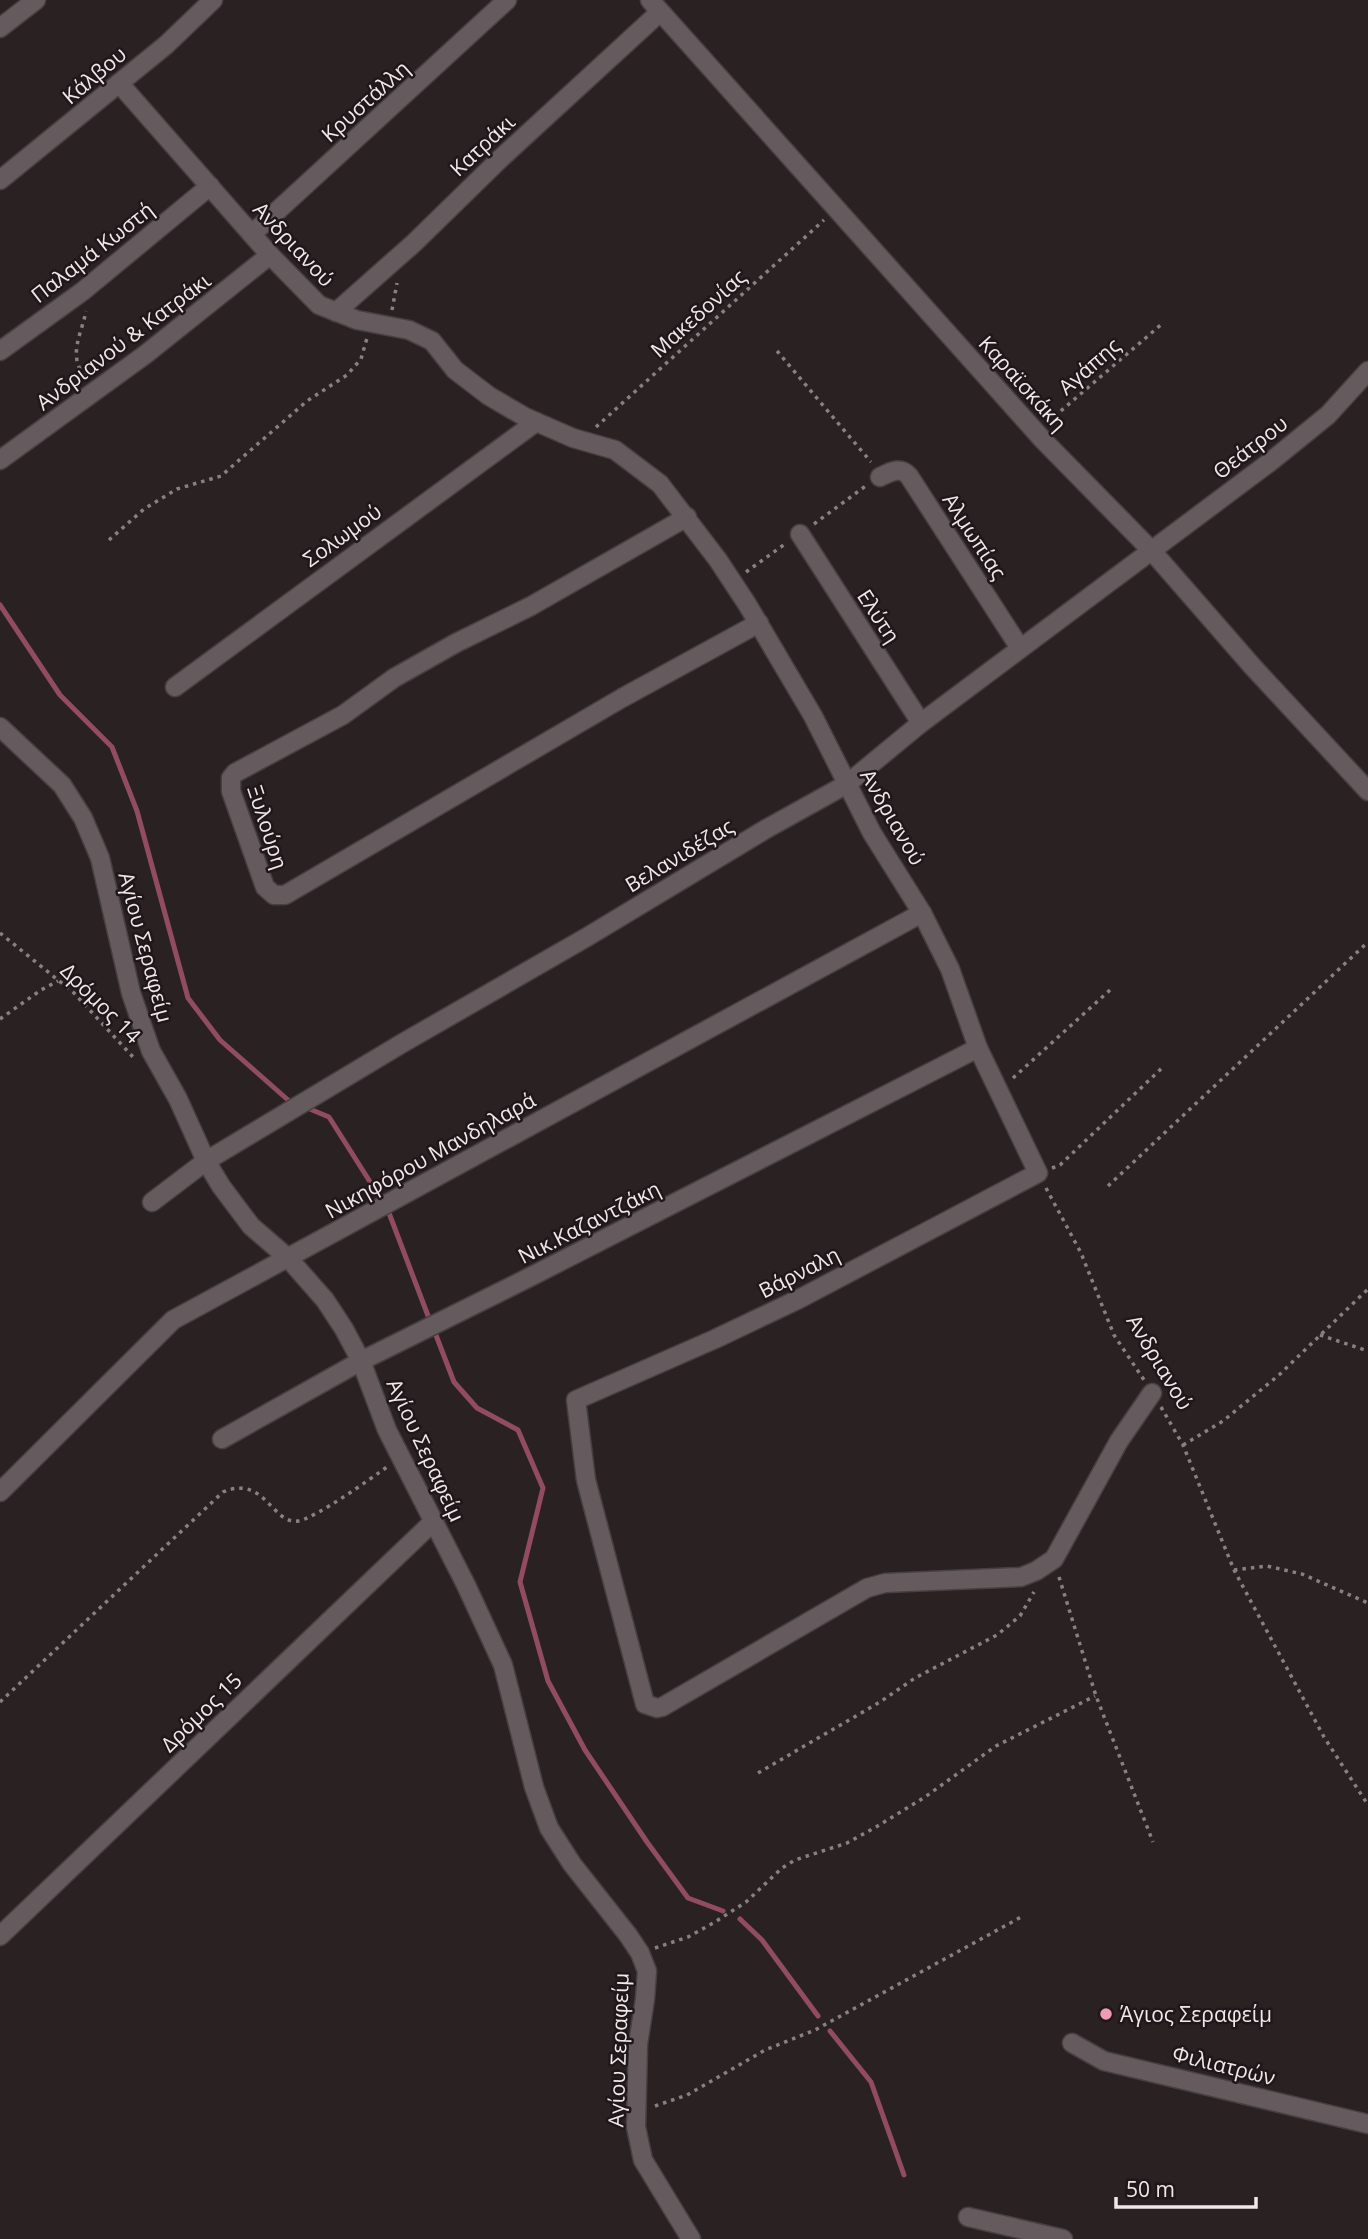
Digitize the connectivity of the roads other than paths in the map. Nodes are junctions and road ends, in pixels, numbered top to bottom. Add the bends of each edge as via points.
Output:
1 (36, 0) edge
2 (213, 0) edge
3 (508, 0) edge
4 (655, 6) edge
5 (0, 28) edge
6 (119, 83) junction
7 (0, 180) edge
8 (210, 186) junction
9 (252, 234) junction
10 (270, 255) junction
11 (336, 312) junction
12 (0, 351) edge
13 (1368, 371) edge
14 (536, 422) junction
15 (0, 460) edge
16 (880, 477) road end
17 (687, 517) junction
18 (800, 534) road end
19 (1151, 550) junction
20 (759, 623) junction
21 (1020, 648) junction
22 (176, 687) dead end
23 (921, 723) junction
24 (0, 727) edge
25 (847, 784) junction
26 (1368, 791) edge
27 (922, 913) junction
28 (978, 1048) junction
29 (206, 1161) junction
30 (1038, 1173) joint
31 (152, 1202) dead end
32 (288, 1258) junction
33 (361, 1361) junction
34 (1152, 1394) road end
35 (222, 1439) dead end
36 (0, 1492) edge
37 (434, 1521) junction
38 (0, 1936) edge
39 (1072, 2043) dead end
40 (1368, 2124) edge
41 (968, 2217) dead end
42 (691, 2239) edge
43 (1063, 2239) edge

1 - 5 street
2 - 6 street, Κάλβου
3 - 9 street, Κρυστάλλη
4 - 11 street, Κατράκι via 405,251
4 - 19 street, Καραϊσκάκη via 1036,433
6 - 7 street, Κάλβου
6 - 8 street, Ανδριανού
8 - 9 street, Ανδριανού
8 - 12 street, Παλαμά Κωστή via 91,284
9 - 10 street, Ανδριανού
10 - 11 street, Ανδριανού via 319,305
10 - 15 street, Ανδριανού & Κατράκι via 146,354
11 - 14 street, Ανδριανού via 409,330 432,341 455,370 489,396
13 - 19 street, Θεάτρου via 1328,415
14 - 17 street, Ανδριανού via 615,450 660,484
14 - 22 street, Σολωμού
16 - 21 street, Αλμωπίας via 896,470 909,476
17 - 20 street, Ανδριανού
17 - 20 street, Ξυλούρη via 394,678 343,715 235,773 231,791 265,887 274,895 285,895
18 - 23 street, Ελύτη
19 - 21 street, Βελανιδέζας
19 - 26 street, Καραϊσκάκη
20 - 25 street, Ανδριανού
21 - 23 street, Βελανιδέζας
23 - 25 street, Βελανιδέζας
24 - 29 street, Αγίου Σεραφείμ via 62,785 83,818 100,858 131,993 151,1051
25 - 27 street, Ανδριανού
25 - 29 street, Βελανιδέζας
27 - 28 street, Ανδριανού via 950,969
27 - 32 street, Νικηφόρου Μανδηλαρά
28 - 30 street, Ανδριανού
28 - 33 street, Νικ.Καζαντζάκη
29 - 31 street, Βελανιδέζας
29 - 32 street, Αγίου Σεραφείμ via 251,1226
30 - 34 street, Βάρναλη via 799,1299 576,1400 586,1480 642,1699 650,1707 662,1707 867,1588 885,1583 1021,1577 1036,1571 1054,1559 1118,1441
32 - 33 street, Αγίου Σεραφείμ via 325,1300
32 - 36 street, Νικηφόρου Μανδηλαρά via 173,1320
33 - 35 street, Νικ.Καζαντζάκη
33 - 37 street, Αγίου Σεραφείμ via 401,1459
37 - 38 street, Δρόμος 15
37 - 42 street, Αγίου Σεραφείμ via 503,1665 549,1828 628,1935 647,1971 638,2044 636,2127 643,2160
39 - 40 street, Φιλιατρών via 1104,2060
41 - 43 street

